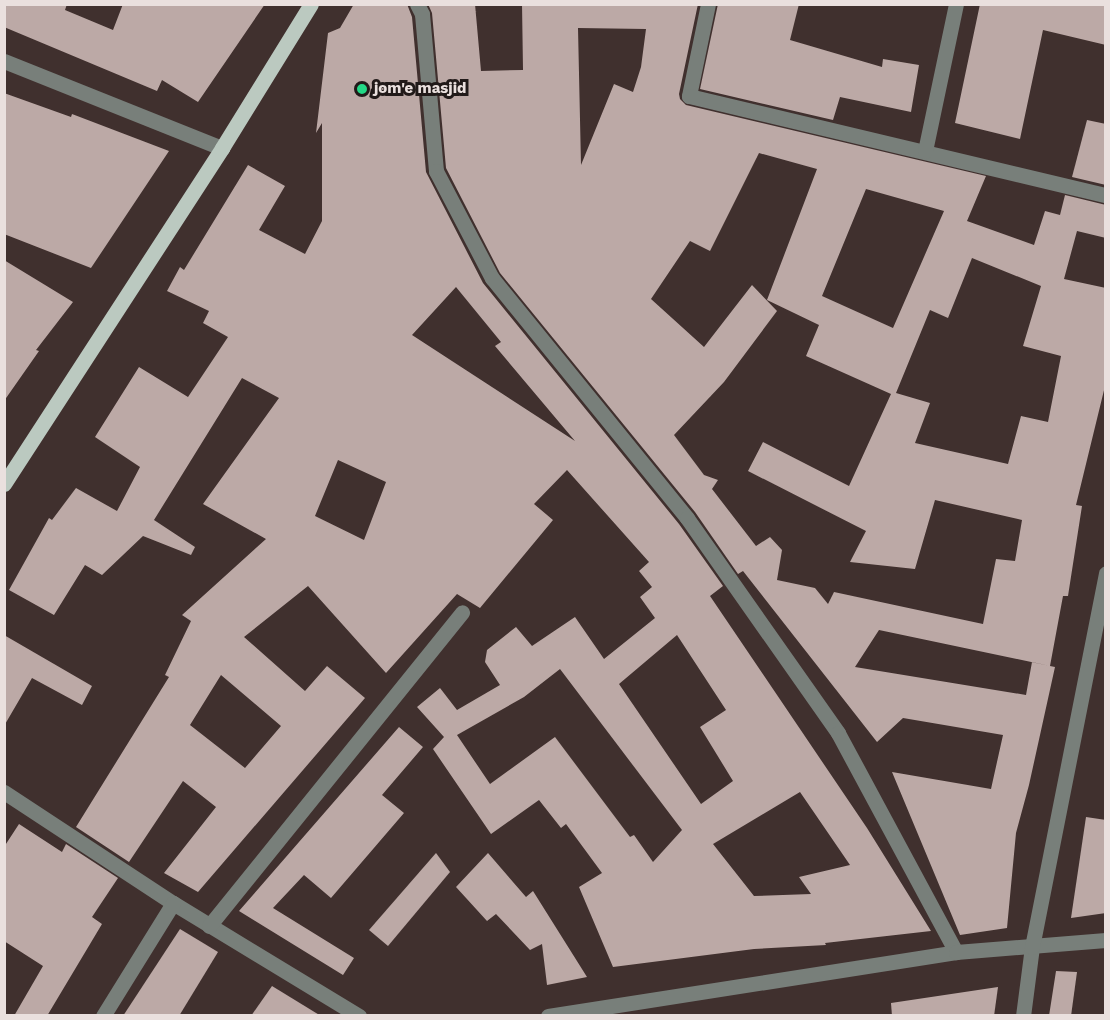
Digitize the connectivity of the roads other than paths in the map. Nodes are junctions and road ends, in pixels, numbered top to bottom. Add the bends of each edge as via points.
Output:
1 (311, 4) edge
2 (417, 4) edge
3 (708, 4) edge
4 (956, 4) edge
5 (4, 61) edge
6 (222, 148) junction
7 (925, 151) junction
8 (1106, 195) edge
9 (4, 484) edge
10 (1106, 573) edge
11 (462, 612) dead end
12 (4, 792) edge
13 (173, 903) junction
14 (209, 926) junction
15 (1106, 940) edge
16 (1032, 947) junction
17 (956, 952) junction
18 (103, 1016) edge
19 (359, 1016) edge
20 (548, 1016) edge
21 (1023, 1016) edge

1 - 6 main road
2 - 17 street via 422,14 436,171 492,278 687,518 838,733
3 - 7 street via 689,96
4 - 7 street
5 - 6 street
6 - 9 main road
7 - 8 street
10 - 16 street
11 - 14 street
12 - 13 street
13 - 14 street
13 - 18 street
14 - 19 street
15 - 16 street
16 - 17 street
16 - 21 street
17 - 20 street

